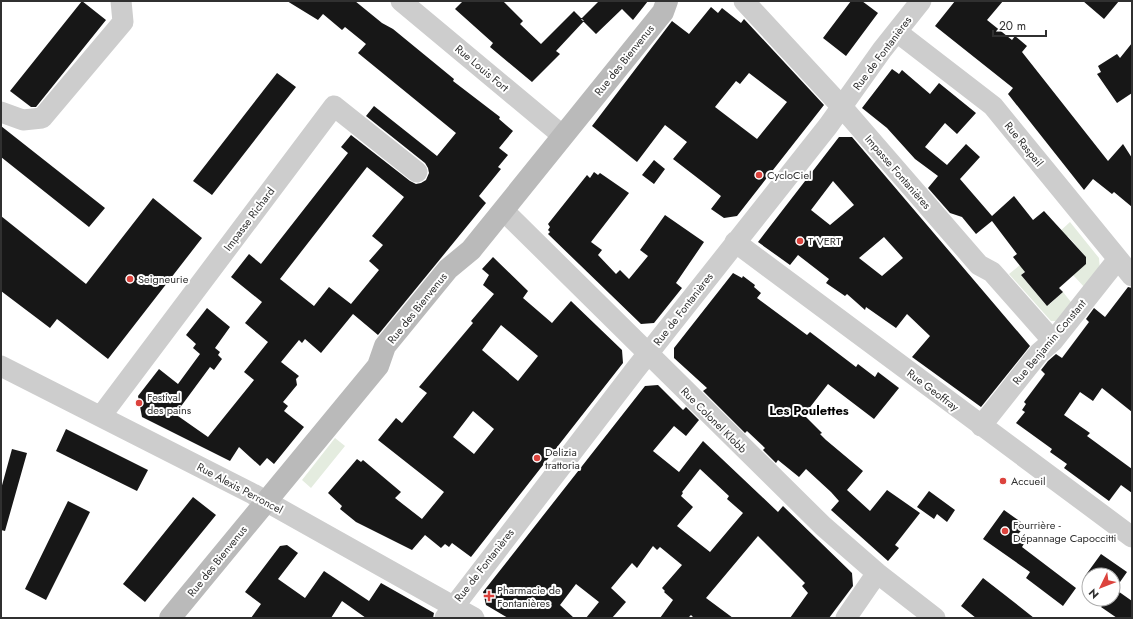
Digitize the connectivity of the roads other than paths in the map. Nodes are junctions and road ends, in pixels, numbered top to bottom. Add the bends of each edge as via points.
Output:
1 (120, 1) edge
2 (401, 1) edge
3 (667, 1) edge
4 (744, 1) edge
5 (921, 1) edge
6 (897, 32) junction
7 (842, 107) junction
8 (1, 112) edge
9 (563, 136) junction
10 (417, 172) dead end
11 (504, 211) junction
12 (735, 242) junction
13 (1118, 259) junction
14 (1132, 276) edge
15 (1053, 341) junction
16 (648, 353) junction
17 (1, 366) edge
18 (101, 416) junction
19 (980, 426) junction
20 (266, 501) junction
21 (1132, 537) edge
22 (877, 573) junction
23 (449, 612) edge
24 (170, 618) edge
25 (474, 618) edge
26 (846, 618) edge
27 (935, 618) edge

1 - 8 street via 123,22 42,118 23,120
2 - 9 street, Rue Louis Fort
3 - 9 street, Rue des Bienvenus via 663,12
4 - 7 street, Impasse Fontanières
5 - 6 street, Rue de Fontanières
6 - 7 street, Rue de Fontanières
6 - 13 street, Rue Raspail via 993,106
7 - 12 street, Rue de Fontanières
7 - 15 street, Impasse Fontanières via 979,265 992,272
9 - 11 street, Rue des Bienvenus
10 - 18 street, Impasse Richard via 334,106
11 - 16 street, Rue Colonel Klobb
11 - 20 street, Rue des Bienvenus via 471,250 448,269 385,346 378,366
12 - 16 street, Rue de Fontanières
12 - 19 street, Rue Geoffray
13 - 14 street, Rue Raspail
13 - 15 street, Rue Benjamin Constant
15 - 19 street, Rue Benjamin Constant via 1039,352
16 - 22 street, Rue Colonel Klobb via 782,487
16 - 23 street, Rue de Fontanières
17 - 18 street, Rue Alexis Perroncel
18 - 20 street, Rue Alexis Perroncel
19 - 21 street, Rue Geoffray
20 - 23 street, Rue Alexis Perroncel
20 - 24 street, Rue des Bienvenus
22 - 26 street
22 - 27 street, Rue Colonel Klobb
23 - 25 street, Rue Alexis Perroncel

